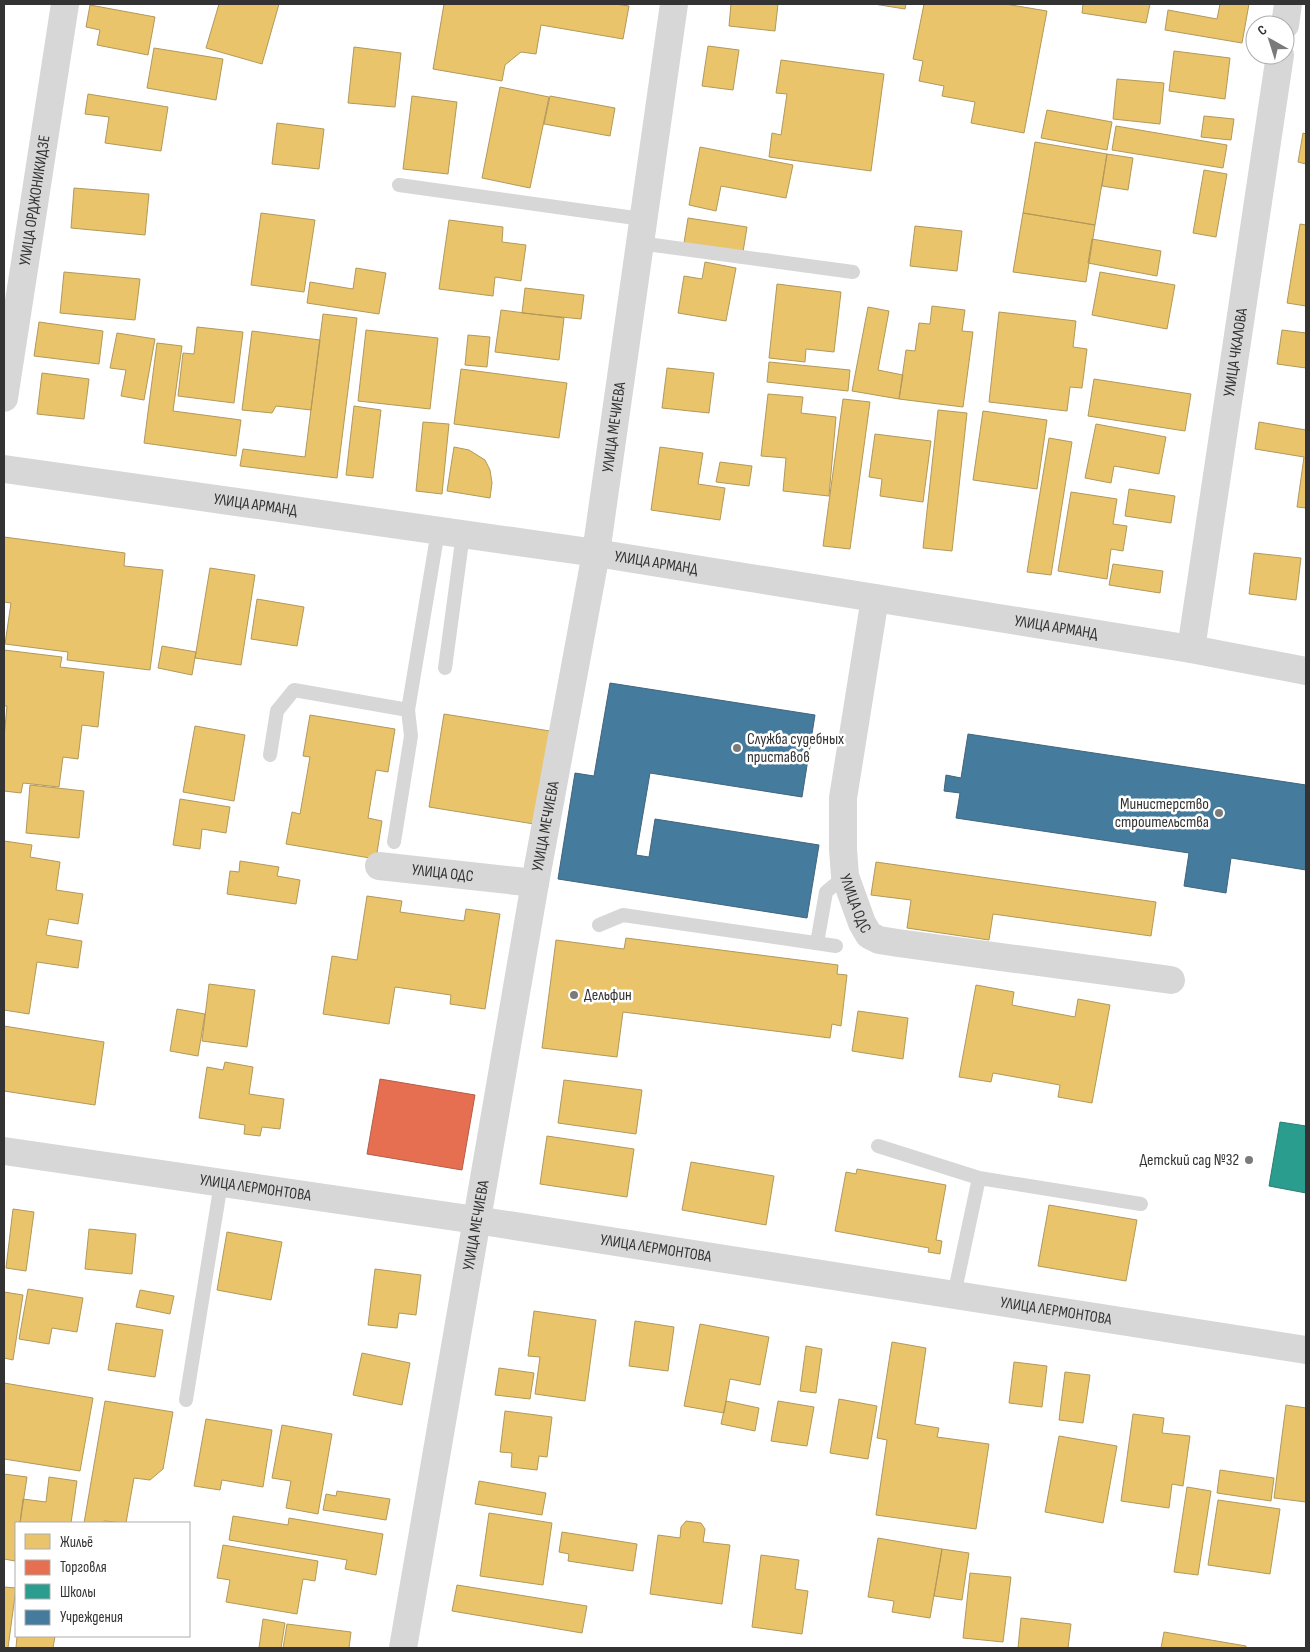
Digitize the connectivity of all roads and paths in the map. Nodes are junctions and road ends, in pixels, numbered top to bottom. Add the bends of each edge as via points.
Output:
1 (65, 4) edge
2 (674, 4) edge
3 (1278, 65) edge
4 (400, 185) dead end
5 (640, 231) junction
6 (853, 272) dead end
7 (4, 398) edge
8 (4, 469) edge
9 (450, 532) junction
10 (596, 553) junction
11 (875, 598) junction
12 (1191, 648) junction
13 (446, 668) dead end
14 (1306, 671) edge
15 (408, 710) junction
16 (270, 755) dead end
17 (394, 842) dead end
18 (379, 866) dead end
19 (845, 876) junction
20 (535, 883) junction
21 (599, 925) dead end
22 (817, 943) junction
23 (836, 946) dead end
24 (1171, 980) dead end
25 (878, 1146) dead end
26 (4, 1151) edge
27 (979, 1178) junction
28 (221, 1183) junction
29 (1141, 1204) dead end
30 (476, 1220) junction
31 (954, 1295) junction
32 (1306, 1350) edge
33 (186, 1400) dead end
34 (403, 1648) edge

1 - 7 street, УЛИЦА ОРДЖОНИКИДЗЕ
2 - 5 street, УЛИЦА МЕЧИЕВА
3 - 12 street, УЛИЦА ЧКАЛОВА
4 - 5 lane
5 - 6 lane
5 - 10 street, УЛИЦА МЕЧИЕВА
8 - 9 street, УЛИЦА АРМАНД
9 - 10 street, УЛИЦА АРМАНД
9 - 13 lane
9 - 15 lane
10 - 11 street, УЛИЦА АРМАНД
10 - 20 street, УЛИЦА МЕЧИЕВА
11 - 12 street, УЛИЦА АРМАНД
11 - 19 street, УЛИЦА ОДС via 843,798
12 - 14 street, УЛИЦА АРМАНД
15 - 16 lane via 294,690 277,711
15 - 17 lane via 411,736
18 - 20 street, УЛИЦА ОДС
19 - 22 lane via 826,892
19 - 24 street, УЛИЦА ОДС via 862,923 869,935 879,940
20 - 30 street, УЛИЦА МЕЧИЕВА
21 - 22 lane via 623,915
22 - 23 lane
25 - 27 lane
26 - 28 street, УЛИЦА ЛЕРМОНТОВА
27 - 29 lane
27 - 31 lane
28 - 30 street, УЛИЦА ЛЕРМОНТОВА
28 - 33 lane
30 - 31 street, УЛИЦА ЛЕРМОНТОВА
30 - 34 street, УЛИЦА МЕЧИЕВА
31 - 32 street, УЛИЦА ЛЕРМОНТОВА

